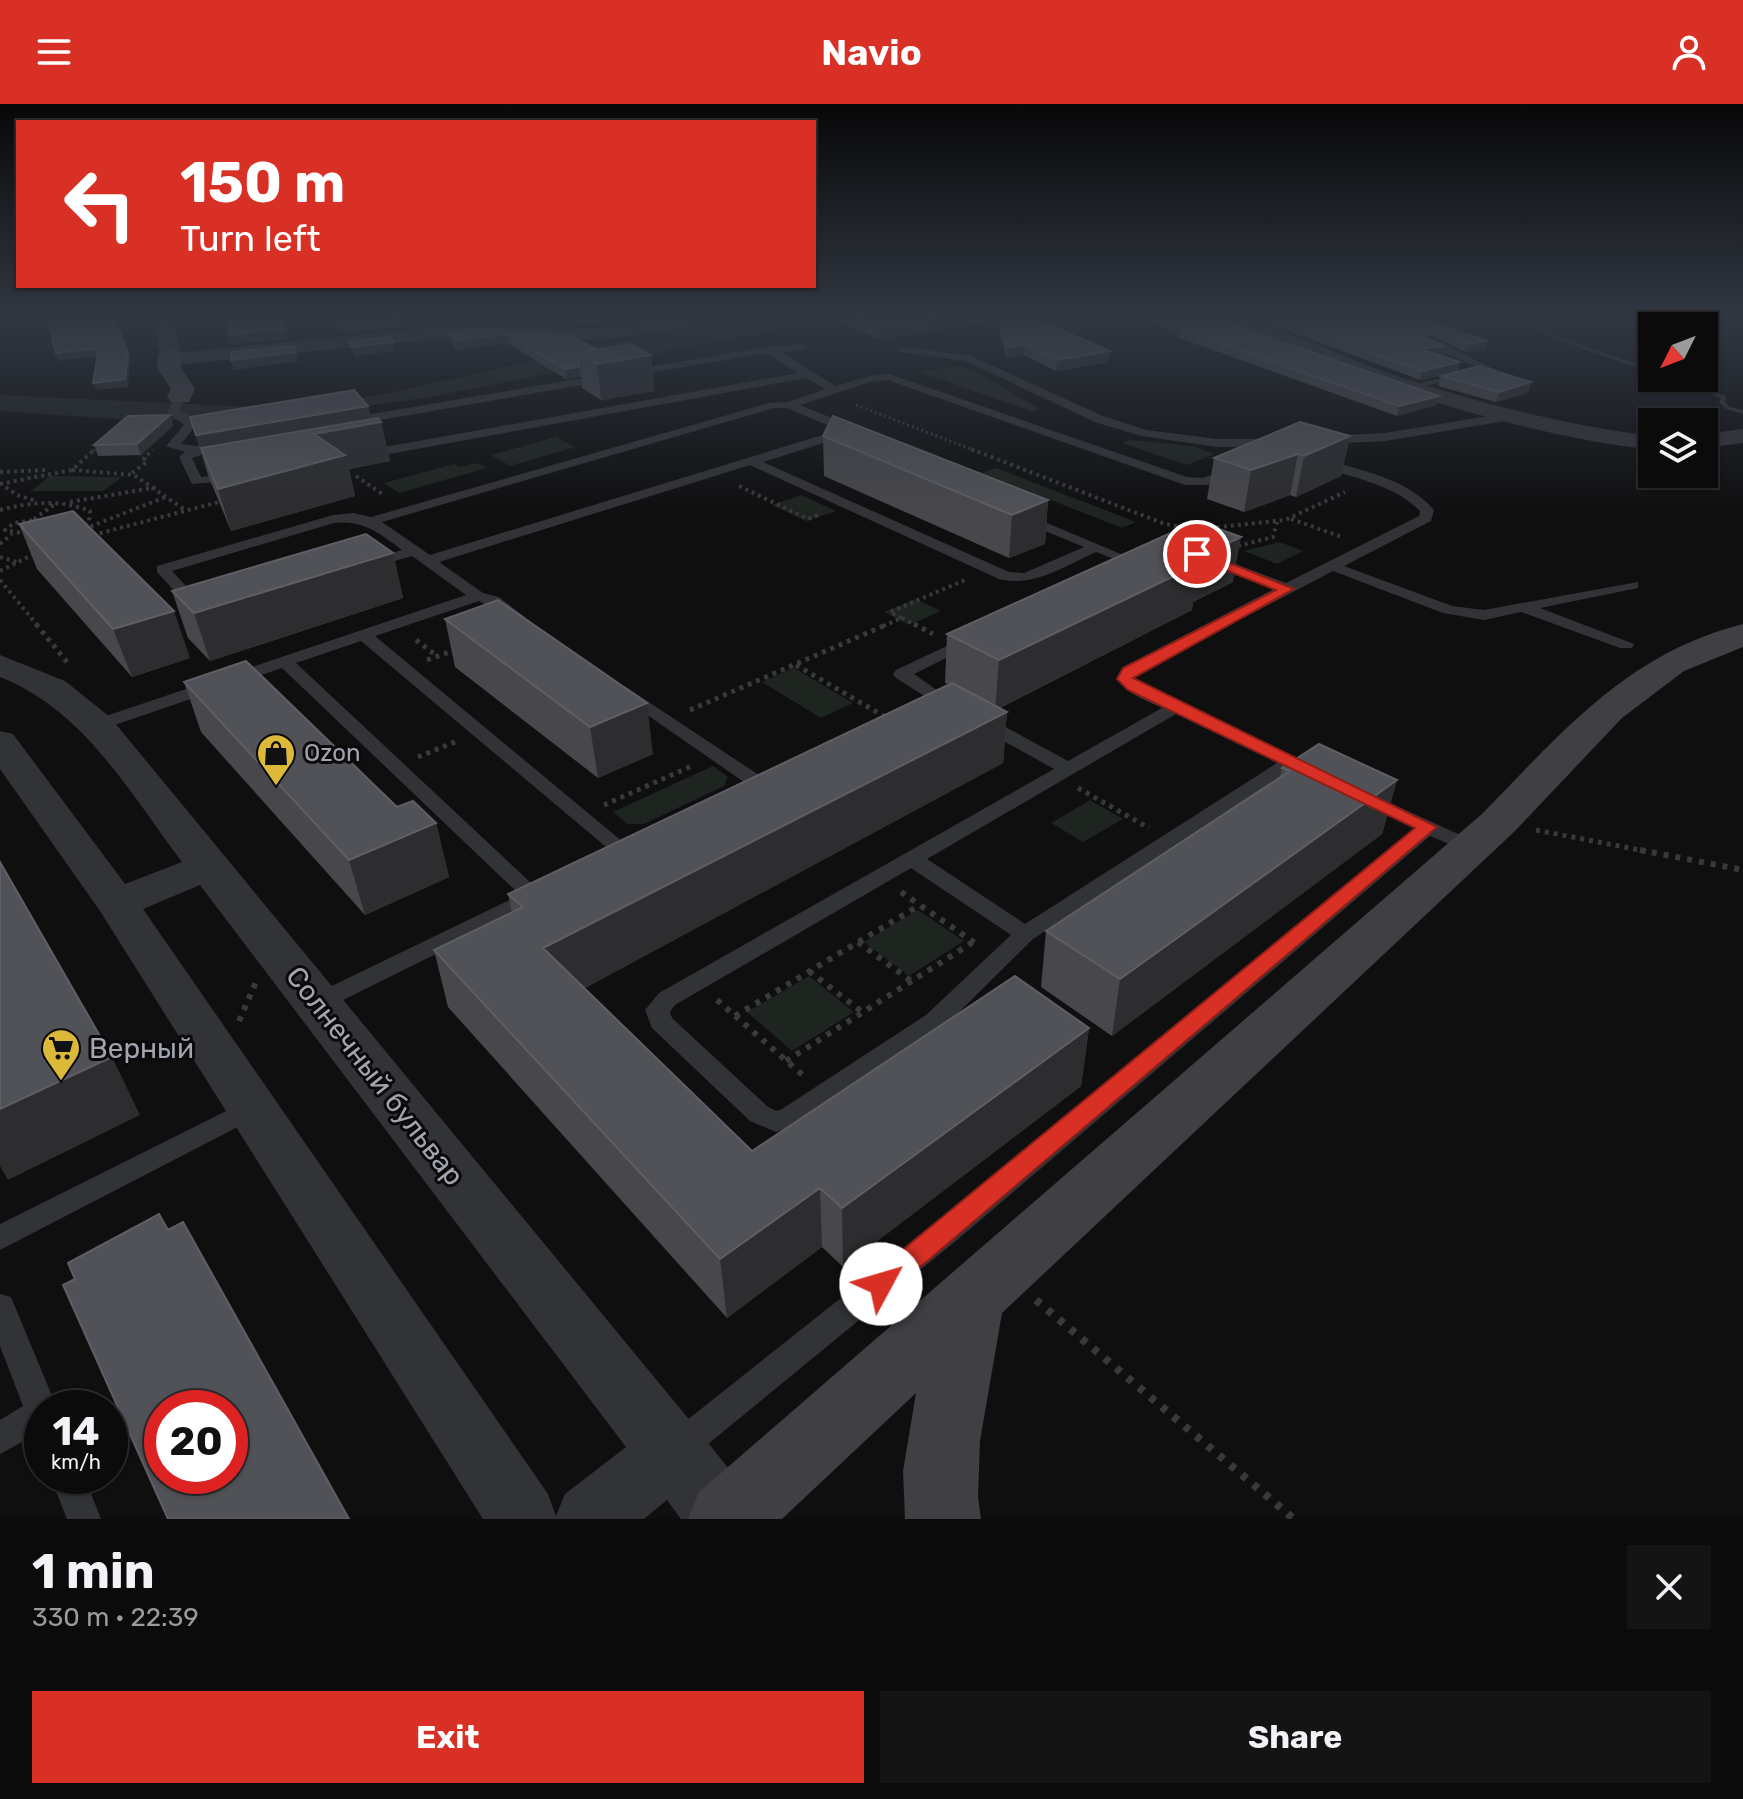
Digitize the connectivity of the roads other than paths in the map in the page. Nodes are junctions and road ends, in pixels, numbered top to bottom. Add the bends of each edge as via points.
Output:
1 (178, 381) edge
2 (624, 381) edge
3 (757, 381) edge
4 (816, 381) edge
5 (862, 381) edge
6 (904, 381) edge
7 (1017, 381) edge
8 (1395, 381) edge
9 (1442, 381) edge
10 (1414, 388) junction
11 (828, 391) junction
12 (180, 397) joint
13 (789, 405) junction
14 (1501, 418) junction
15 (331, 425) edge
16 (403, 430) junction
17 (829, 436) junction
18 (1743, 436) edge
19 (1718, 439) edge
20 (242, 441) edge
21 (1313, 441) edge
22 (1638, 441) edge
23 (848, 445) edge
24 (197, 450) junction
25 (1300, 457) edge
26 (341, 458) edge
27 (751, 461) junction
28 (253, 474) edge
29 (1012, 512) edge
30 (371, 521) junction
31 (1096, 547) junction
32 (413, 551) junction
33 (1191, 552) edge
34 (427, 561) junction
35 (1332, 566) junction
36 (353, 569) edge
37 (1108, 576) edge
38 (1633, 585) dead end
39 (1287, 589) junction
40 (478, 596) junction
41 (1521, 607) junction
42 (217, 611) edge
43 (528, 624) edge
44 (984, 633) edge
45 (363, 635) junction
46 (1743, 635) edge
47 (1626, 644) dead end
48 (284, 661) junction
49 (0, 665) edge
50 (616, 685) edge
51 (952, 705) junction
52 (1176, 707) junction
53 (892, 721) edge
54 (97, 725) junction
55 (0, 742) edge
56 (1291, 762) junction
57 (1063, 772) junction
58 (761, 785) edge
59 (1466, 832) junction
60 (625, 852) edge
61 (912, 859) junction
62 (209, 866) junction
63 (117, 903) junction
64 (1025, 934) junction
65 (317, 1003) junction
66 (252, 1108) junction
67 (0, 1238) edge
68 (987, 1286) junction
69 (0, 1307) edge
70 (33, 1390) edge
71 (24, 1424) edge
72 (0, 1438) edge
73 (673, 1452) junction
74 (74, 1494) edge
75 (84, 1519) edge
76 (523, 1519) edge
77 (590, 1519) edge
78 (725, 1519) edge
79 (943, 1519) edge

1 - 12 street via 183,389
2 - 16 lane
3 - 16 lane
4 - 11 lane
5 - 11 lane
6 - 7 lane via 1195,483 1283,448 1145,433 1099,419
8 - 10 street
9 - 10 lane
10 - 14 street
11 - 13 lane
12 - 24 lane via 173,412 190,425 172,446
13 - 17 lane via 845,428
13 - 30 lane via 773,405
14 - 21 lane via 1385,437
14 - 22 street
15 - 16 lane
16 - 26 lane
17 - 23 lane
17 - 27 lane
18 - 19 street
20 - 24 lane
24 - 28 lane via 185,457 197,481
25 - 35 lane via 1371,479 1427,510 1426,518
27 - 31 lane via 1018,579
27 - 34 lane
29 - 31 lane
30 - 32 lane
30 - 42 lane via 333,519 162,569 203,611
31 - 37 lane via 1142,560
32 - 34 lane
32 - 36 lane
33 - 39 lane
34 - 40 lane
35 - 39 lane
35 - 41 lane via 1449,610 1484,615
38 - 41 lane
39 - 52 lane via 1129,671 1125,679 1133,687
40 - 43 lane
40 - 45 lane
41 - 47 lane
44 - 51 lane via 902,674
45 - 48 lane
45 - 60 lane
46 - 59 street via 1675,659 1620,699
48 - 54 lane
48 - 65 lane via 540,893
49 - 54 street, Солнечный бульвар via 33,676 76,701
50 - 58 lane
51 - 53 lane
51 - 57 lane
52 - 56 lane
52 - 57 lane
54 - 62 street, Солнечный бульвар
55 - 63 street
56 - 59 lane
56 - 64 lane
57 - 61 lane
59 - 68 street
59 - 73 lane via 953,1226
61 - 64 lane
61 - 64 lane via 667,999 657,1010 661,1022 759,1114 776,1122 935,1021
62 - 63 street
62 - 65 street, Солнечный бульвар
63 - 66 street
65 - 73 street, Солнечный бульвар
66 - 67 lane
66 - 76 street
68 - 78 street
68 - 79 street via 946,1431 939,1504
69 - 70 lane
71 - 72 lane
73 - 77 street
73 - 78 street, Солнечный бульвар
74 - 75 lane

